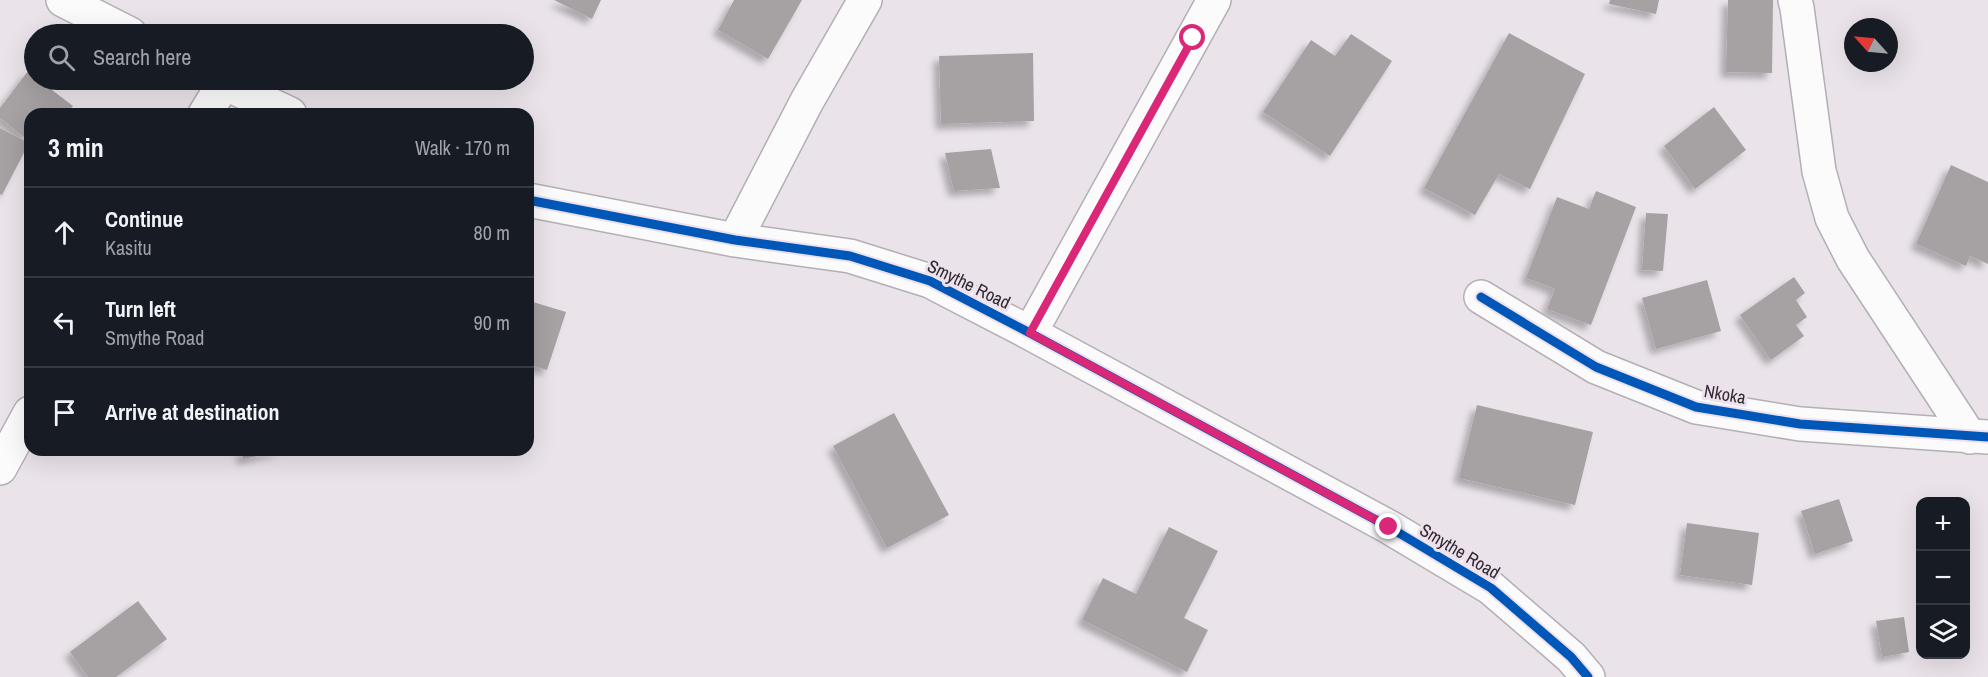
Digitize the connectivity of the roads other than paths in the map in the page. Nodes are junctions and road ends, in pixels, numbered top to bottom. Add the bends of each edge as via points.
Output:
1 (63, 0) edge
2 (865, 0) edge
3 (1214, 0) edge
4 (1795, 0) edge
5 (110, 24) edge
6 (217, 90) edge
7 (240, 90) edge
8 (208, 108) edge
9 (277, 108) edge
10 (534, 201) edge
11 (735, 240) junction
12 (1481, 297) dead end
13 (1030, 333) junction
14 (24, 424) edge
15 (1979, 437) edge
16 (0, 468) edge
17 (1588, 677) edge

1 - 5 street
2 - 11 street
3 - 13 street
4 - 15 street via 1819,171 1832,218 1853,259
6 - 8 street
7 - 9 street
10 - 11 street, Smythe Road
11 - 13 street, Smythe Road via 850,256 930,281
12 - 15 street, Nkoka via 1596,367 1696,407 1800,424
13 - 17 street, Smythe Road via 1389,527 1491,588 1571,657
14 - 16 street

